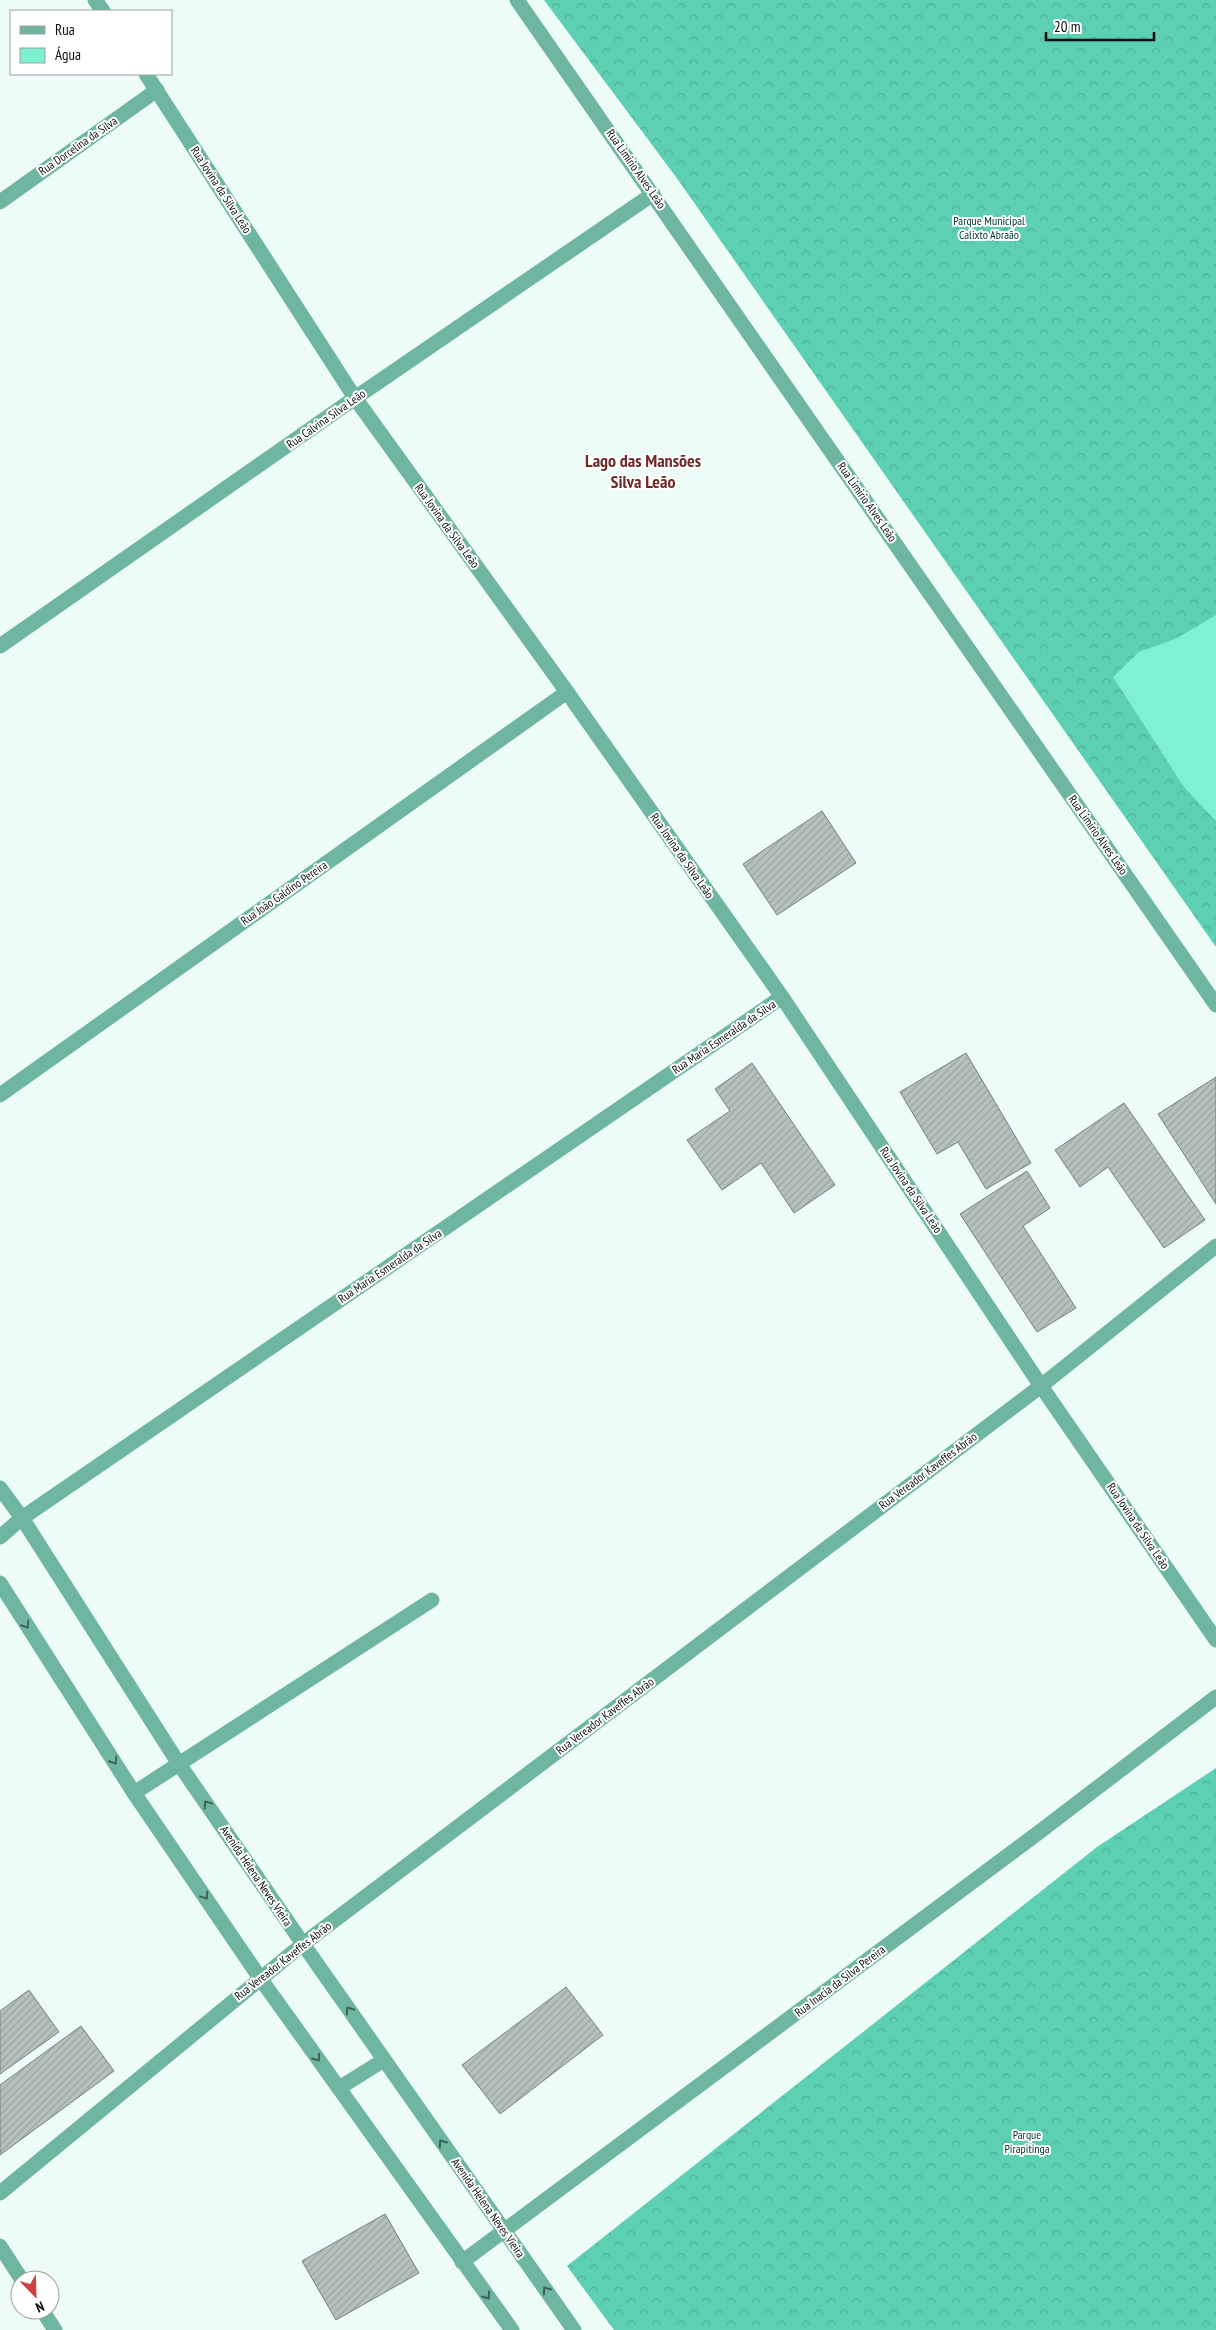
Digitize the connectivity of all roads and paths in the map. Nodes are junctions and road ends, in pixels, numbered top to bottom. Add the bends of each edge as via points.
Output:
1 (517, 0) edge
2 (147, 75) edge
3 (157, 90) junction
4 (653, 194) junction
5 (0, 202) edge
6 (355, 398) junction
7 (0, 646) edge
8 (567, 692) junction
9 (782, 997) junction
10 (1216, 1004) edge
11 (0, 1095) edge
12 (1216, 1246) edge
13 (1041, 1386) junction
14 (0, 1488) edge
15 (22, 1518) junction
16 (0, 1537) edge
17 (0, 1584) edge
18 (432, 1600) dead end
19 (1216, 1640) edge
20 (1216, 1697) edge
21 (179, 1764) junction
22 (134, 1793) junction
23 (303, 1944) junction
24 (260, 1978) junction
25 (384, 2060) junction
26 (338, 2088) junction
27 (0, 2193) edge
28 (504, 2231) junction
29 (0, 2246) edge
30 (462, 2262) junction
31 (16, 2270) edge
32 (512, 2330) edge
33 (574, 2330) edge

1 - 4 street, Rua Limirio Alves Leão
2 - 3 street, Rua Jovina da Silva Leão
3 - 5 street, Rua Dorcelina da Silva
3 - 6 street, Rua Jovina da Silva Leão
4 - 6 street, Rua Calvina Silva Leão
4 - 10 street, Rua Limirio Alves Leão
6 - 7 street, Rua Calvina Silva Leão
6 - 8 street, Rua Jovina da Silva Leão
8 - 9 street, Rua Jovina da Silva Leão
8 - 11 street, Rua João Galdino Pereira
9 - 13 street, Rua Jovina da Silva Leão
9 - 15 street, Rua Maria Esmeralda da Silva
12 - 13 street, Rua Vereador Kaveffes Abrão
13 - 19 street, Rua Jovina da Silva Leão
13 - 23 street, Rua Vereador Kaveffes Abrão
14 - 15 street, Avenida Helena Neves Vieira
15 - 16 street, Rua Maria Esmeralda da Silva
15 - 21 street, Avenida Helena Neves Vieira
17 -> 22 street
18 - 21 street
20 - 28 street, Rua Inacia da Silva Pereira via 1031,1839
21 - 22 street
23 -> 21 street, Avenida Helena Neves Vieira
22 -> 24 street
23 - 24 street, Rua Vereador Kaveffes Abrão
25 -> 23 street, Avenida Helena Neves Vieira
24 -> 26 street
24 - 27 street, Rua Vereador Kaveffes Abrão
25 - 26 street
28 -> 25 street, Avenida Helena Neves Vieira
26 - 30 street
28 - 30 street, Rua Inacia da Silva Pereira
33 -> 28 street, Avenida Helena Neves Vieira
29 - 31 street
30 -> 32 street

